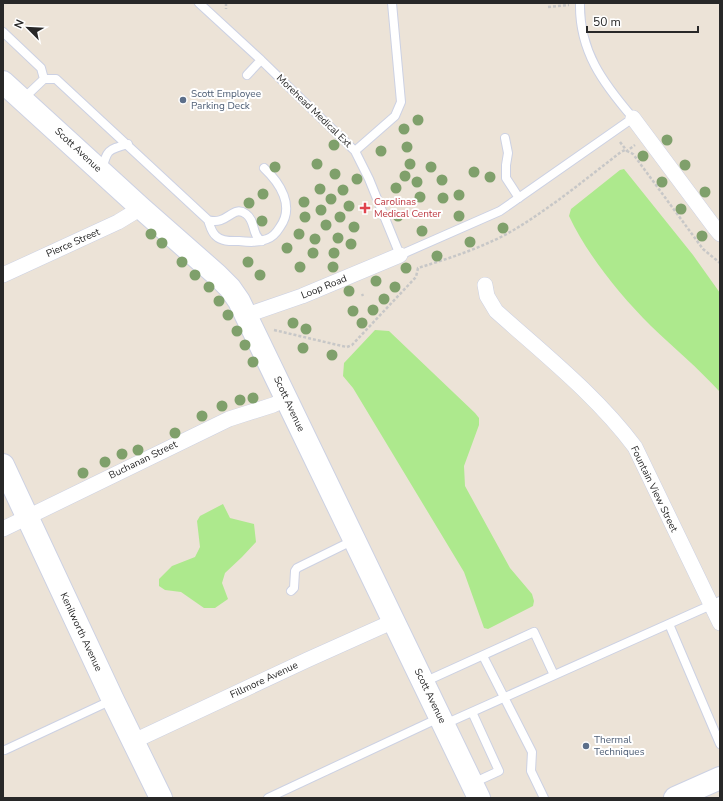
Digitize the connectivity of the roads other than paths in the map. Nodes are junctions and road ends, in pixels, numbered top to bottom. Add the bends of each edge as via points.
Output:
1 (199, 3) edge
2 (392, 3) edge
3 (580, 3) edge
4 (3, 32) edge
5 (261, 60) junction
6 (247, 74) dead end
7 (44, 79) junction
8 (3, 82) edge
9 (22, 100) junction
10 (633, 118) junction
11 (505, 138) dead end
12 (128, 144) junction
13 (355, 151) junction
14 (264, 168) dead end
15 (101, 172) junction
16 (519, 198) junction
17 (141, 208) junction
18 (208, 220) junction
19 (720, 234) edge
20 (262, 241) junction
21 (400, 255) junction
22 (3, 275) edge
23 (485, 285) dead end
24 (247, 315) junction
25 (286, 399) junction
26 (3, 466) edge
27 (28, 517) junction
28 (3, 529) edge
29 (355, 540) junction
30 (291, 591) dead end
31 (716, 603) edge
32 (394, 621) junction
33 (720, 623) edge
34 (669, 624) junction
35 (483, 656) junction
36 (554, 675) junction
37 (424, 682) junction
38 (504, 697) junction
39 (113, 700) junction
40 (472, 712) junction
41 (442, 721) junction
42 (134, 741) junction
43 (720, 744) edge
44 (6, 750) dead end
45 (711, 787) edge
46 (476, 791) edge
47 (161, 798) edge
48 (268, 798) edge
49 (544, 798) edge
50 (675, 798) edge

1 - 5 lane, Morehead Medical Ext
2 - 13 lane via 401,102 395,116
3 - 10 lane via 583,37 591,59
4 - 7 lane via 41,68
5 - 6 lane
5 - 13 lane, Morehead Medical Ext
7 - 9 lane
7 - 12 lane via 56,80
8 - 9 main road, Scott Avenue
9 - 15 main road, Scott Avenue
10 - 16 lane
10 - 19 street
11 - 16 lane via 508,153 506,178
12 - 15 lane via 106,154
12 - 18 lane
13 - 21 lane, Morehead Medical Ext
14 - 20 lane via 280,185 287,208 284,222 276,234
15 - 17 main road, Scott Avenue
16 - 21 lane via 500,211
17 - 22 street, Pierce Street via 118,222
17 - 24 main road, Scott Avenue via 230,288
18 - 20 lane via 216,237 224,240
18 - 20 lane via 222,220 239,211 252,219 255,235
21 - 24 street, Loop Road via 302,296
23 - 31 street, Fountain View Street via 487,296 496,311 591,396 635,447
24 - 25 main road, Scott Avenue
25 - 27 street, Buchanan Street via 228,419
25 - 29 main road, Scott Avenue
26 - 27 main road, Kenilworth Avenue
27 - 28 street, Buchanan Street
27 - 39 main road, Kenilworth Avenue
29 - 30 lane via 296,568 294,588
29 - 32 main road, Scott Avenue
31 - 33 street, Fountain View Street
31 - 34 lane
32 - 37 main road, Scott Avenue
32 - 42 street, Fillmore Avenue
34 - 36 lane
34 - 43 lane
35 - 36 lane via 534,632
35 - 37 lane
35 - 38 lane
36 - 38 lane
37 - 41 main road, Scott Avenue
38 - 40 lane
38 - 49 lane via 532,752 531,771
39 - 42 main road, Kenilworth Avenue
39 - 44 lane
40 - 41 lane
40 - 46 lane via 499,771
41 - 46 main road, Scott Avenue
41 - 48 lane
42 - 47 main road, Kenilworth Avenue
45 - 50 main road

